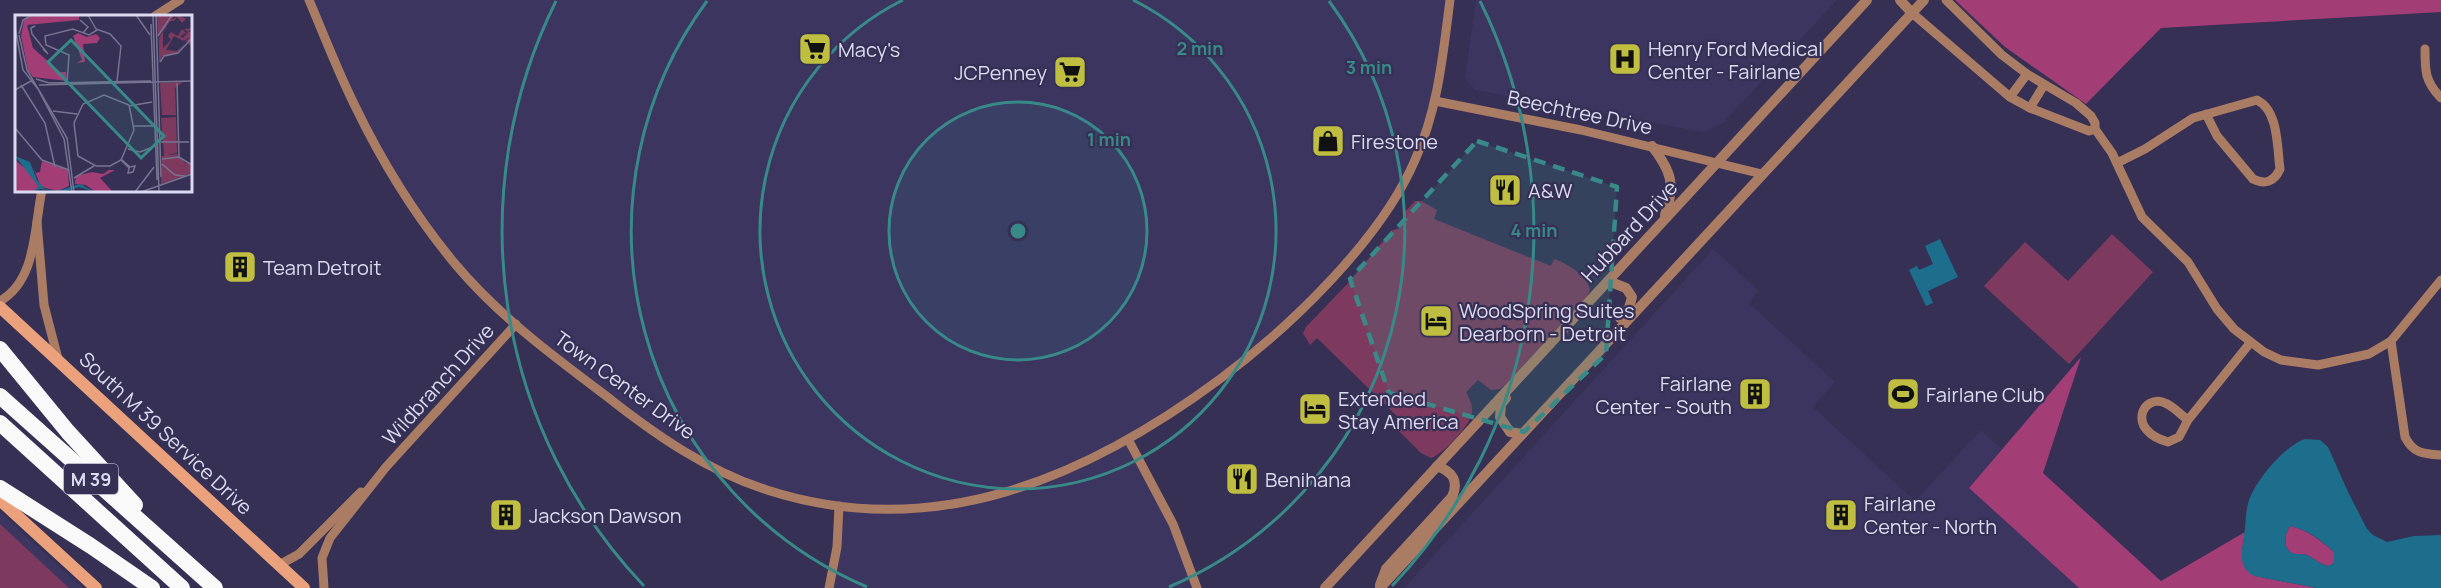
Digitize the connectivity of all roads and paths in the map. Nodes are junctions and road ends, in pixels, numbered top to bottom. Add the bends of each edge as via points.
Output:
1 (180, 0) edge
2 (309, 0) edge
3 (1450, 0) edge
4 (1867, 0) edge
5 (1900, 0) edge
6 (1924, 0) edge
7 (1946, 0) edge
8 (1912, 13) junction
9 (157, 15) edge
10 (2425, 49) dead end
11 (2027, 74) junction
12 (2044, 85) junction
13 (2010, 97) junction
14 (2441, 98) edge
15 (1435, 100) junction
16 (2030, 108) junction
17 (2206, 114) junction
18 (2095, 129) junction
19 (1652, 146) junction
20 (1716, 163) junction
21 (2117, 163) junction
22 (1762, 174) junction
23 (42, 192) edge
24 (37, 222) junction
25 (1660, 224) junction
26 (2441, 280) edge
27 (1608, 281) junction
28 (0, 301) edge
29 (0, 307) edge
30 (516, 324) junction
31 (2391, 341) junction
32 (2250, 343) junction
33 (0, 349) edge
34 (1542, 350) junction
35 (58, 359) junction
36 (1569, 383) junction
37 (0, 396) edge
38 (2188, 420) junction
39 (0, 423) edge
40 (1522, 434) junction
41 (1129, 441) junction
42 (2441, 455) edge
43 (1437, 466) junction
44 (386, 467) junction
45 (0, 488) edge
46 (0, 500) edge
47 (839, 506) junction
48 (1369, 541) junction
49 (184, 559) junction
50 (279, 565) junction
51 (96, 588) edge
52 (152, 588) edge
53 (182, 588) edge
54 (215, 588) edge
55 (304, 588) edge
56 (324, 588) edge
57 (829, 588) edge
58 (1197, 588) edge
59 (1325, 588) edge
60 (1335, 588) edge
61 (1380, 588) edge

1 - 9 street
2 - 30 street, Town Center Drive via 354,105 411,204 456,265
3 - 15 street, Town Center Drive
4 - 20 street, Hubbard Drive
5 - 8 street
6 - 8 street
7 - 11 street
8 - 13 street
8 - 22 street
10 - 14 street via 2425,73
11 - 12 street
11 - 13 street
12 - 16 street
12 - 18 street via 2082,108 2095,123
13 - 16 street
15 - 19 street, Beechtree Drive
15 - 41 street, Town Center Drive via 1403,184 1345,263 1298,313 1246,358 1188,403
16 - 18 street via 2089,131
17 - 17 street via 2257,100 2263,103 2272,117 2280,169 2277,177 2261,183 2253,179 2217,136
17 - 21 street
18 - 21 street
19 - 20 street, Beechtree Drive
19 - 25 street via 1671,179 1669,203
20 - 22 street
20 - 25 street, Hubbard Drive
21 - 32 street via 2142,217 2188,262 2217,309
22 - 36 street
23 - 24 street
24 - 28 street via 25,275
24 - 35 street via 44,305
25 - 27 street, Hubbard Drive
26 - 31 street
27 - 34 street, Hubbard Drive
27 - 36 street via 1626,288 1632,297 1629,308 1575,367
29 - 35 main road, South M 39 Service Drive
30 - 44 street, Wildbranch Drive
30 - 47 street, Town Center Drive via 614,403 695,458 768,491
31 - 32 street via 2369,354 2318,365 2281,360
31 - 42 street via 2405,437 2420,453
32 - 38 street
33 - 49 highway via 82,448
34 - 40 street via 1534,368 1501,404 1502,422 1510,432
34 - 43 street, Hubbard Drive
35 - 50 main road, South M 39 Service Drive
36 - 40 street
37 - 49 highway, M 39
38 - 38 street via 2179,437 2168,442 2156,439 2144,429 2140,419 2153,402 2164,402
39 - 53 highway, M 39
40 - 61 street
41 - 47 street, Town Center Drive via 1055,476 984,498 905,509
41 - 58 street via 1173,524
43 - 48 street, Hubbard Drive
43 - 61 street via 1455,478 1452,497 1386,569
44 - 50 street, Wildbranch Drive via 299,554
44 - 56 street, Wildbranch Drive via 330,538 322,558
45 - 52 highway
46 - 51 main road
47 - 57 street
48 - 59 street, Hubbard Drive
48 - 60 street via 1356,565
49 - 54 highway, M 39
50 - 55 main road, South M 39 Service Drive

